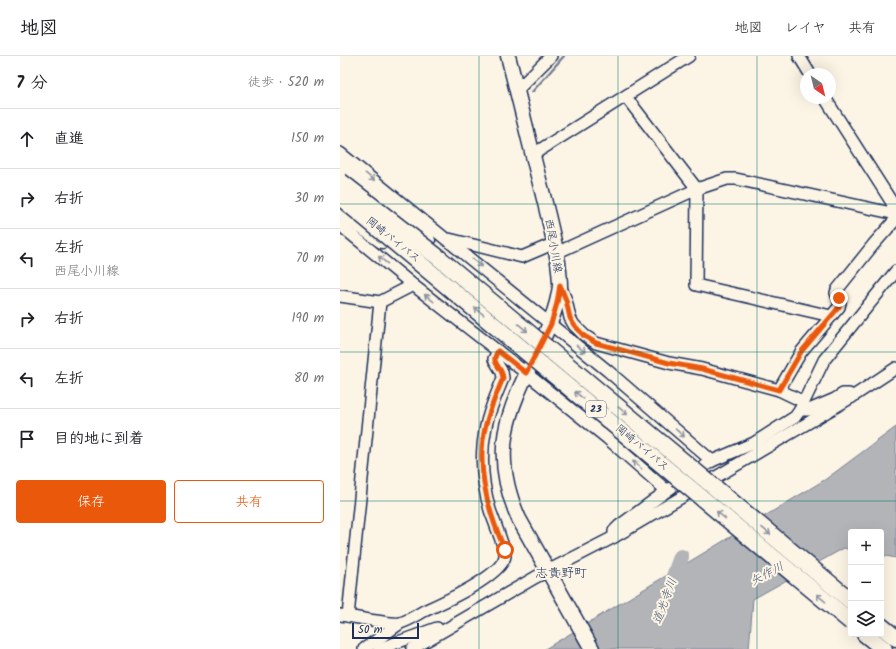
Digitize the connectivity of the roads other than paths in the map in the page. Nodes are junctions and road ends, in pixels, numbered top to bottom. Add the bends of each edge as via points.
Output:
1 (508, 56) edge
2 (551, 56) edge
3 (689, 56) edge
4 (799, 56) edge
5 (806, 68) edge
6 (517, 90) junction
7 (626, 97) junction
8 (829, 104) edge
9 (340, 153) edge
10 (532, 155) junction
11 (340, 165) edge
12 (340, 181) edge
13 (697, 189) junction
14 (340, 197) edge
15 (896, 209) edge
16 (340, 210) edge
17 (896, 214) edge
18 (896, 219) edge
19 (340, 225) edge
20 (447, 239) junction
21 (556, 248) junction
22 (404, 249) junction
23 (439, 258) junction
24 (896, 270) edge
25 (413, 285) junction
26 (560, 285) junction
27 (340, 296) edge
28 (380, 302) junction
29 (831, 316) junction
30 (551, 324) junction
31 (498, 351) junction
32 (896, 368) edge
33 (526, 373) junction
34 (779, 390) junction
35 (852, 397) junction
36 (802, 406) junction
37 (712, 462) junction
38 (666, 490) junction
39 (614, 537) junction
40 (550, 574) junction
41 (848, 599) edge
42 (344, 615) edge
43 (463, 619) junction
44 (848, 620) edge
45 (399, 624) junction
46 (884, 628) edge
47 (869, 637) edge
48 (896, 638) edge
49 (364, 649) edge
50 (380, 649) edge
51 (412, 649) edge
52 (592, 649) edge
53 (884, 649) edge

1 - 6 main road, 西尾小川線
2 - 6 street
3 - 7 street
4 - 5 street
6 - 10 main road, 西尾小川線
7 - 10 street
7 - 13 street
8 - 15 street
9 -> 20 street
10 - 21 main road, 西尾小川線
11 - 23 highway, 23 via 436,248
12 - 23 highway, 岡崎バイパス / 23, bridge
13 - 17 street via 727,179 736,179
13 - 21 street
13 - 29 street via 696,285
14 - 22 highway, 岡崎バイパス / 23, bridge
16 - 22 highway, 23 via 391,247
18 - 29 street via 837,290 840,303
25 -> 19 street
20 - 21 street via 522,258
20 -> 30 street
21 - 26 main road, 西尾小川線
44 -> 22 highway, 岡崎バイパス / 23, bridge
23 -> 41 highway, 岡崎バイパス / 23, bridge
24 - 36 street via 824,360
25 - 28 street
31 -> 25 street
26 - 30 main road, 西尾小川線
26 - 34 street via 574,325 584,336 596,343
27 - 28 street
28 - 42 street
29 - 34 street via 801,352
30 - 33 main road, 西尾小川線
30 -> 37 street
31 - 33 street
31 - 45 street via 494,359 503,378 486,425 482,459 486,492 495,526 505,550 503,564 479,583
32 - 35 street
38 -> 33 street via 607,438
33 - 40 main road, 西尾小川線 via 516,393 507,422 504,474 511,502
34 - 36 street
35 - 36 street via 843,394 809,410
35 - 39 street
36 - 37 street via 795,417 754,443
37 - 38 street
38 - 39 street via 619,526 614,531
39 - 40 street
40 - 43 street via 536,577
40 - 52 main road, 西尾小川線
42 - 45 street
43 - 50 street
43 - 51 street
45 - 49 street
46 - 48 highway
47 - 53 highway

